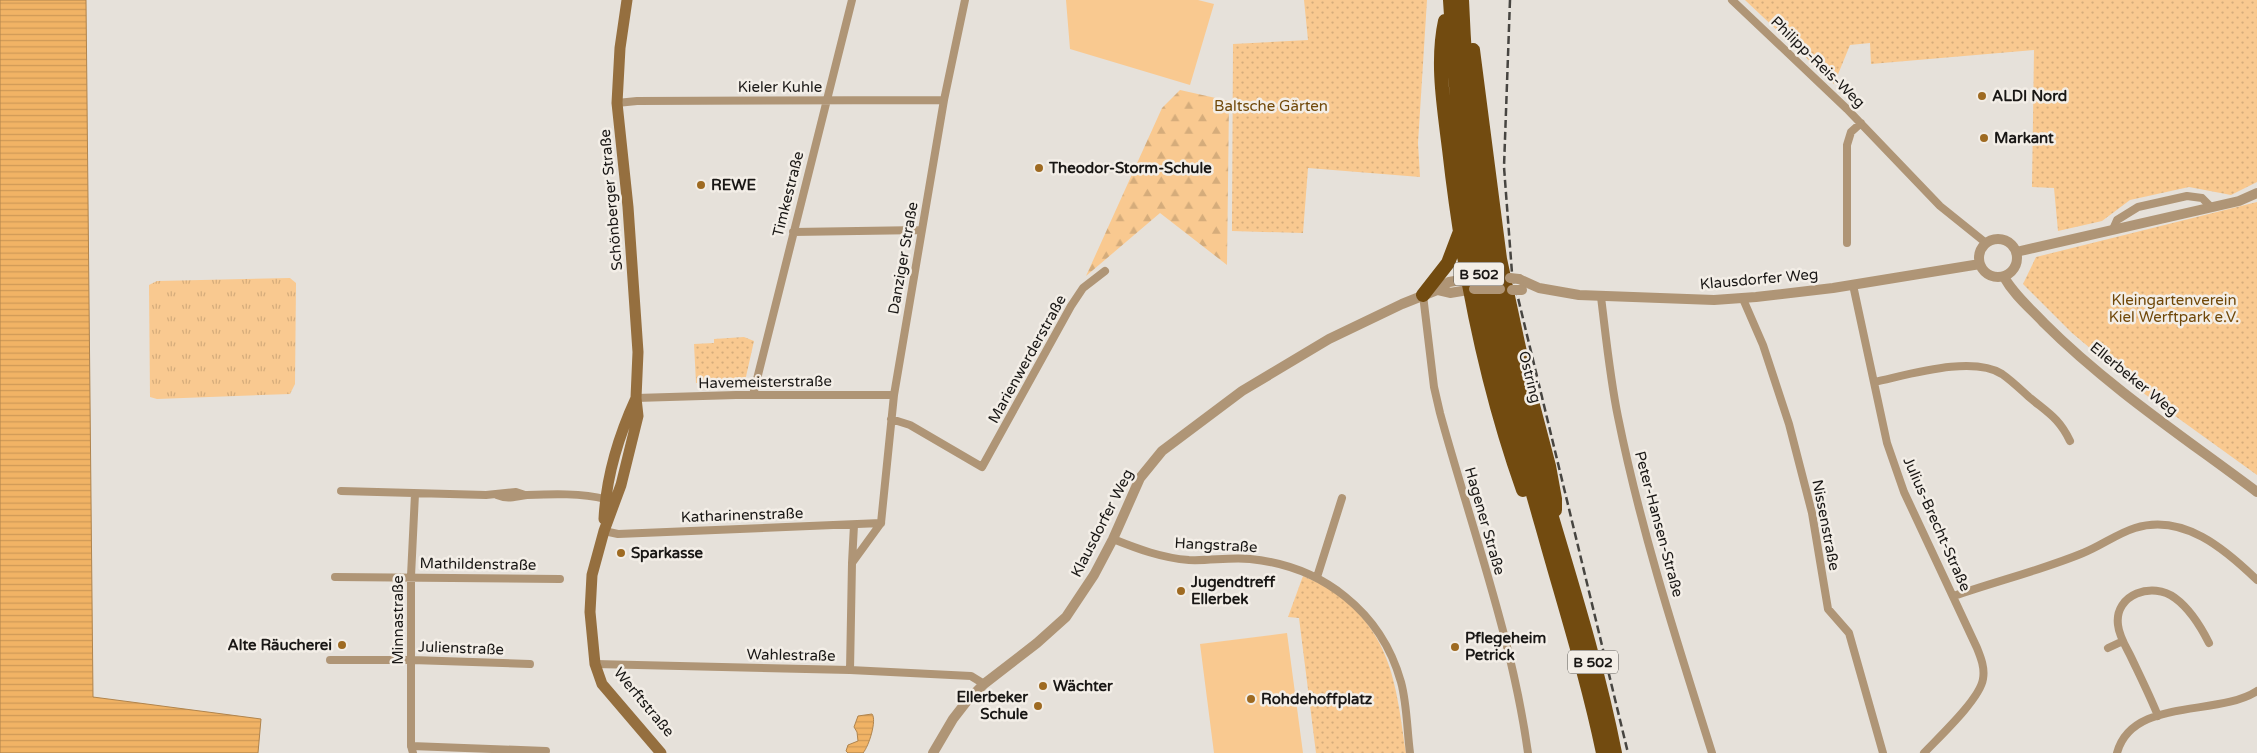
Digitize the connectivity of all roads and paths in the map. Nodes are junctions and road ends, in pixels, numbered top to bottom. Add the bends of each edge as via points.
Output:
1 (627, 0) edge
2 (852, 0) edge
3 (965, 0) edge
4 (1450, 0) edge
5 (1463, 0) edge
6 (1732, 0) edge
7 (944, 100) junction
8 (826, 101) junction
9 (617, 103) junction
10 (1861, 123) junction
11 (2257, 193) edge
12 (2211, 206) junction
13 (1460, 229) junction
14 (2113, 229) junction
15 (922, 230) junction
16 (793, 232) junction
17 (1847, 243) dead end
18 (1986, 243) junction
19 (2016, 252) junction
20 (1980, 264) junction
21 (1105, 270) dead end
22 (2004, 277) junction
23 (1471, 284) junction
24 (1509, 284) junction
25 (1853, 285) junction
26 (1430, 292) junction
27 (1601, 297) junction
28 (1743, 299) junction
29 (1874, 382) junction
30 (753, 395) junction
31 (894, 395) junction
32 (636, 398) junction
33 (892, 419) junction
34 (2070, 441) dead end
35 (341, 491) dead end
36 (2257, 492) edge
37 (415, 494) junction
38 (605, 498) junction
39 (1342, 498) dead end
40 (881, 523) junction
41 (854, 525) junction
42 (1554, 528) junction
43 (604, 531) junction
44 (1113, 539) junction
45 (1546, 541) junction
46 (852, 563) junction
47 (411, 576) junction
48 (335, 577) dead end
49 (1317, 577) junction
50 (560, 579) dead end
51 (2257, 580) edge
52 (1954, 596) junction
53 (2123, 641) junction
54 (2209, 643) dead end
55 (2108, 648) dead end
56 (330, 660) dead end
57 (412, 660) junction
58 (530, 664) dead end
59 (595, 664) junction
60 (850, 670) junction
61 (984, 684) junction
62 (2257, 691) edge
63 (2158, 716) junction
64 (412, 749) edge
65 (544, 753) edge
66 (662, 753) edge
67 (668, 753) edge
68 (933, 753) edge
69 (1410, 753) edge
70 (1528, 753) edge
71 (1603, 753) edge
72 (1615, 753) edge
73 (1712, 753) edge
74 (1883, 753) edge
75 (1924, 753) edge
76 (2117, 753) edge

1 - 9 main road, Schönberger Straße
2 - 8 street, Timkestraße
3 - 7 street, Danziger Straße
4 - 13 highway via 1443,33 1443,88
4 - 45 highway, Ostring / B 502 via 1458,126 1472,235 1498,362
5 - 24 highway via 1470,28 1494,223
5 - 42 highway, Ostring / B 502 via 1467,92 1488,262 1506,350
6 - 10 street, Philipp-Reis-Weg
7 - 8 street, Kieler Kuhle
7 - 15 street, Danziger Straße
8 - 9 street, Kieler Kuhle
8 - 16 street, Timkestraße
9 - 32 main road, Schönberger Straße via 638,352
10 - 17 street, Philipp-Reis-Weg via 1852,132 1847,145
10 - 18 street, Philipp-Reis-Weg via 1940,206
11 - 12 street
12 - 14 street
12 - 14 street via 2202,198 2186,196 2138,207 2117,220
13 - 23 highway
13 - 26 highway via 1454,251
14 - 19 street
15 - 16 street
15 - 31 street, Danziger Straße
16 - 30 street, Timkestraße
18 - 19 street via 2002,239
18 - 20 street via 1980,253
19 - 22 street via 2016,267
20 - 22 street via 1989,276
20 - 25 street, Klausdorfer Weg
21 - 33 street, Marienwerderstraße via 1084,288 1071,306 982,467 910,424
22 - 36 street, Ellerbeker Weg via 2013,292 2063,342 2138,404
23 - 24 street, Klausdorfer Weg, bridge
23 - 26 street, Klausdorfer Weg via 1449,282
23 - 45 highway via 1506,441
24 - 27 street, Klausdorfer Weg
24 - 42 highway via 1524,371 1555,499
25 - 28 street, Klausdorfer Weg
25 - 29 street, Julius-Brecht-Straße
26 - 44 street, Klausdorfer Weg via 1312,348 1242,391 1162,451 1132,492
26 - 70 street, Hagener Straße via 1436,396 1510,657
27 - 28 street, Klausdorfer Weg
27 - 73 street, Peter-Hansen-Straße via 1626,452 1653,562
28 - 74 street, Nissenstraße via 1763,345 1789,424 1812,513 1828,609 1849,633
29 - 34 street via 1952,366 1984,367 2001,374 2053,416 2062,424
29 - 52 street, Julius-Brecht-Straße via 1887,443 1904,492
30 - 31 street, Havemeisterstraße
30 - 32 street, Havemeisterstraße
31 - 33 street, Danziger Straße
32 - 38 main road, Schönberger Straße via 628,414
32 - 43 main road, Schönberger Straße via 636,432
33 - 40 street, Danziger Straße
35 - 37 street
37 - 38 street via 516,492
37 - 47 street, Minnastraße
38 - 43 main road, Schönberger Straße
39 - 49 street
40 - 41 street, Katharinenstraße
40 - 46 street
41 - 43 street, Katharinenstraße via 618,534
41 - 46 street
42 - 72 highway, Ostring / B 502
43 - 59 main road, Schönberger Straße via 590,594
44 - 49 street, Hangstraße via 1155,554 1190,560 1250,559 1290,566
44 - 61 street, Klausdorfer Weg via 1066,617 1037,644
45 - 71 highway, Ostring / B 502 via 1578,650
46 - 60 street
47 - 48 street, Mathildenstraße
47 - 50 street, Mathildenstraße
47 - 57 street, Minnastraße
49 - 69 street, Hangstraße via 1356,604 1372,621 1389,649 1401,682
51 - 52 street via 2202,536 2184,528 2152,525 2120,534 2084,553
52 - 75 street, Julius-Brecht-Straße via 1981,658 1983,679 1976,696
53 - 54 street via 2118,613 2130,596 2144,590 2164,592 2175,598 2200,626
53 - 55 street
53 - 63 street
56 - 57 street, Julienstraße
57 - 58 street, Julienstraße
57 - 64 street, Minnastraße
59 - 60 street, Wahlestraße
59 - 66 main road, Werftstraße via 602,684
59 - 67 main road, Werftstraße via 605,682
60 - 61 street, Wahlestraße via 971,676
61 - 68 street, Klausdorfer Weg via 953,719
62 - 63 street via 2232,702
63 - 76 street via 2132,728
64 - 65 street via 546,750

